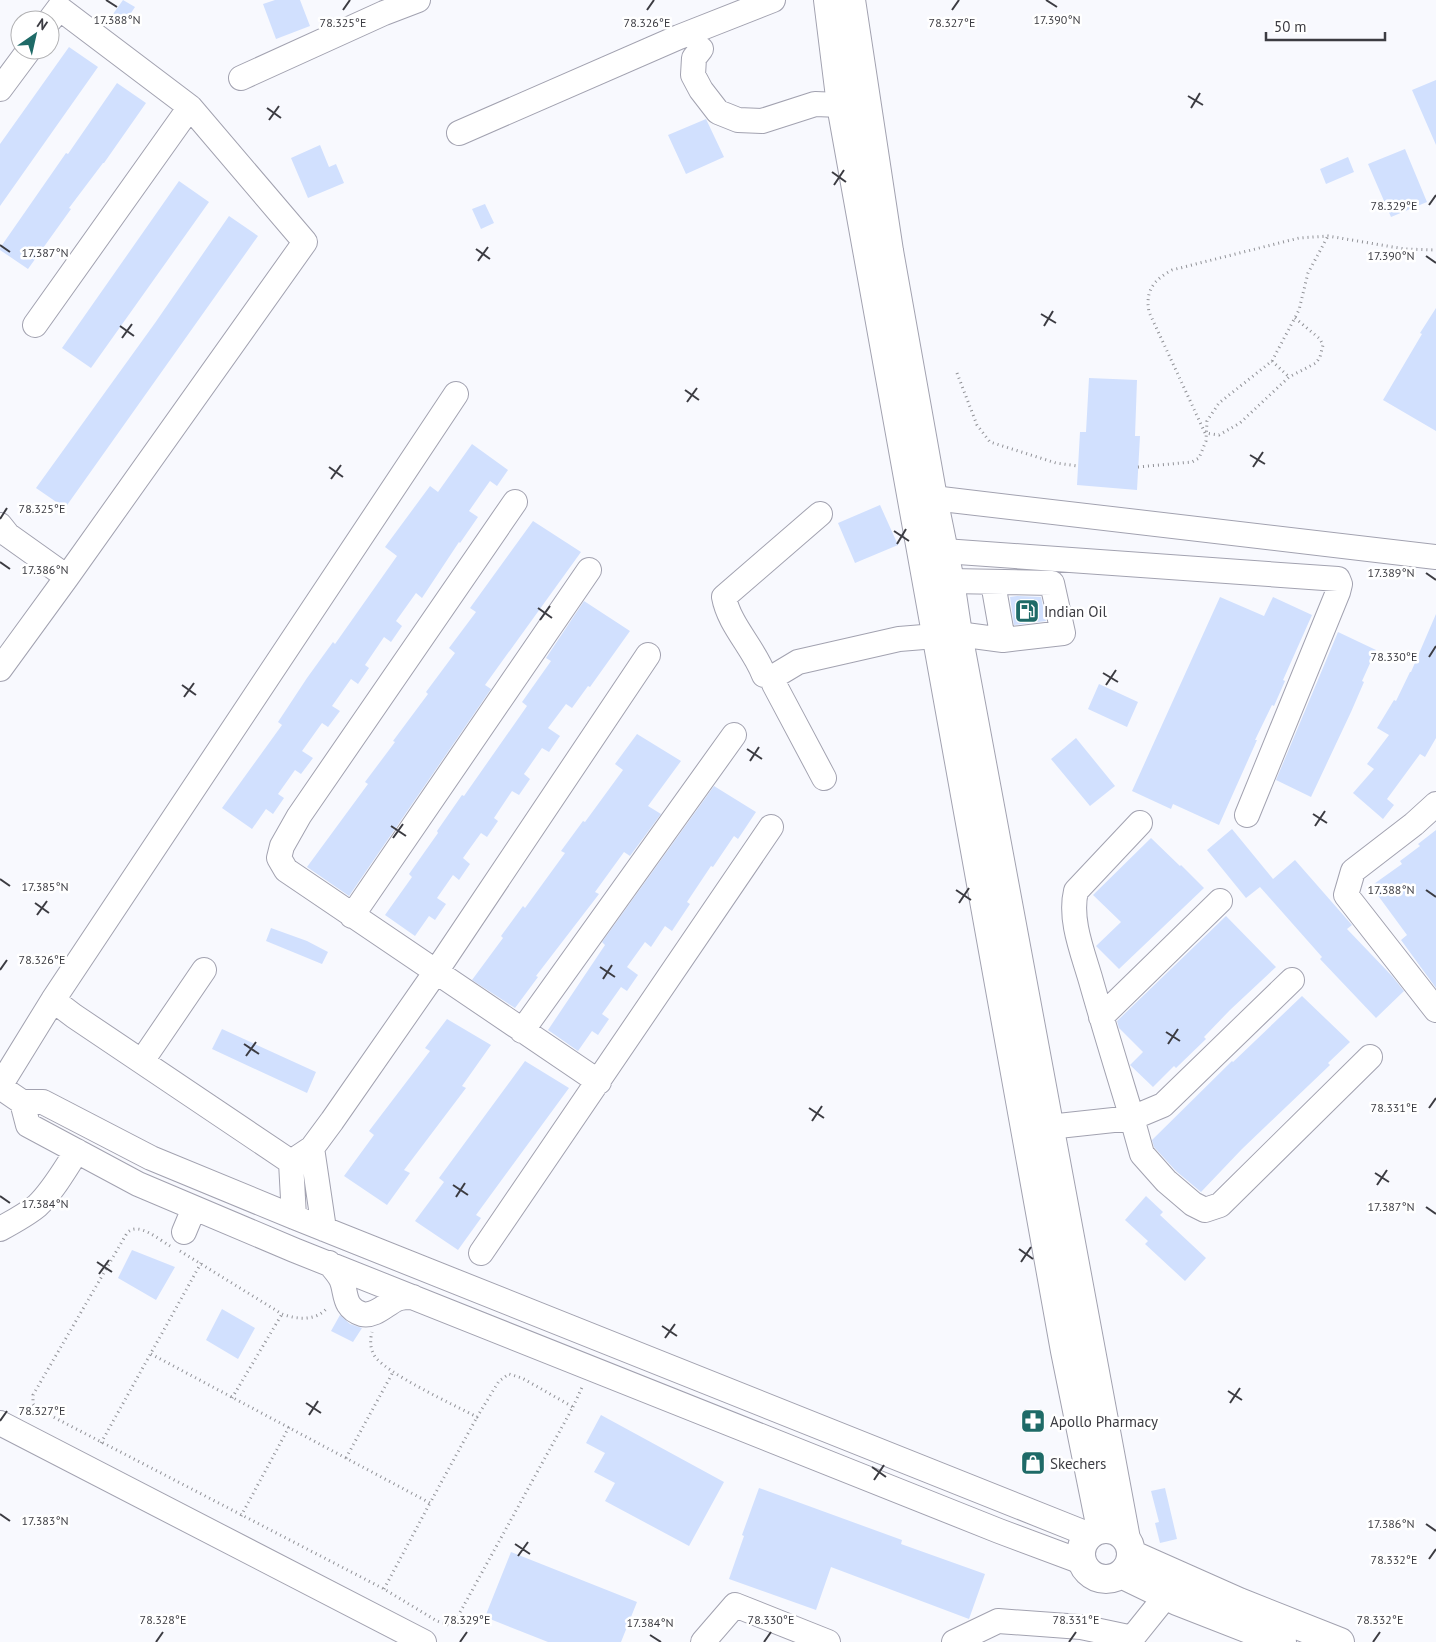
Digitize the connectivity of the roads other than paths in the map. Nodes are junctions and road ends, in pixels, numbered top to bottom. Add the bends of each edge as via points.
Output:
1 (418, 0) edge
2 (773, 0) edge
3 (828, 0) edge
4 (851, 0) edge
5 (382, 6) edge
6 (60, 11) edge
7 (701, 49) dead end
8 (22, 60) edge
9 (241, 78) dead end
10 (0, 90) edge
11 (841, 105) junction
12 (190, 107) junction
13 (459, 133) dead end
14 (35, 325) dead end
15 (456, 394) dead end
16 (934, 498) junction
17 (515, 502) dead end
18 (820, 514) dead end
19 (0, 525) edge
20 (944, 551) junction
21 (1436, 556) edge
22 (589, 570) dead end
23 (68, 577) junction
24 (950, 581) junction
25 (993, 582) junction
26 (947, 635) junction
27 (1003, 640) junction
28 (648, 655) dead end
29 (0, 669) edge
30 (772, 678) junction
31 (734, 735) dead end
32 (824, 778) dead end
33 (1436, 804) edge
34 (1247, 815) dead end
35 (1140, 822) dead end
36 (771, 827) dead end
37 (1220, 901) dead end
38 (352, 916) junction
39 (204, 970) dead end
40 (435, 973) junction
41 (1292, 980) dead end
42 (53, 1000) junction
43 (1436, 1010) edge
44 (1101, 1017) junction
45 (522, 1031) junction
46 (1370, 1057) dead end
47 (142, 1061) junction
48 (599, 1082) junction
49 (0, 1087) edge
50 (22, 1102) junction
51 (1132, 1118) junction
52 (1049, 1127) junction
53 (312, 1148) junction
54 (77, 1151) junction
55 (291, 1162) junction
56 (194, 1208) junction
57 (294, 1217) junction
58 (0, 1229) edge
59 (324, 1229) junction
60 (184, 1232) dead end
61 (481, 1253) dead end
62 (329, 1264) junction
63 (413, 1297) junction
64 (0, 1423) edge
65 (1095, 1532) junction
66 (1126, 1556) junction
67 (1082, 1562) junction
68 (1166, 1596) junction
69 (1131, 1640) edge
70 (424, 1642) edge
71 (702, 1642) edge
72 (828, 1642) edge
73 (954, 1642) edge
74 (1282, 1642) edge
75 (1340, 1642) edge

1 - 5 street
2 - 13 street via 679,37
3 - 11 main road
4 - 16 main road via 889,251
5 - 9 street
6 - 12 street
7 - 11 street via 694,58 694,75 701,90 718,112 738,120 762,122 815,104
8 - 10 street
11 - 26 main road
12 - 14 street
12 - 23 street via 305,242
15 - 42 street
16 - 20 main road
16 - 21 street
17 - 38 street via 282,846 280,858 286,870
18 - 30 street via 724,597 726,610
19 - 23 street
20 - 24 main road
20 - 34 street via 1338,579 1338,592
22 - 38 street
23 - 29 street
24 - 25 street
24 - 26 main road
25 - 27 street
25 - 27 street via 1052,583 1062,633
26 - 27 street
26 - 30 street via 899,639 798,662
26 - 52 main road
26 - 65 main road
28 - 40 street
30 - 32 street
31 - 45 street
33 - 43 street via 1353,871 1346,894
35 - 44 street via 1076,891 1073,903 1076,928
36 - 48 street
37 - 44 street
38 - 40 street
39 - 47 street
40 - 45 street
40 - 53 street
41 - 51 street via 1164,1105
42 - 47 street
42 - 49 street
44 - 51 street
45 - 48 street
46 - 51 street via 1220,1204 1206,1210 1193,1204 1166,1181 1142,1154
47 - 55 street
48 - 61 street
49 - 50 street
50 - 54 street via 28,1125
50 - 57 street via 44,1102 152,1158
51 - 52 street
52 - 66 main road
53 - 55 street
53 - 59 street
54 - 56 street via 138,1184
54 - 58 street via 38,1205
55 - 57 street
56 - 60 street
56 - 62 street
57 - 59 street
59 - 65 street
62 - 63 street
62 - 63 street via 341,1278 344,1293 355,1314 368,1315 399,1298
63 - 67 street
64 - 70 street
65 - 66 main road via 1116,1531
65 - 67 main road via 1082,1545
66 - 67 main road via 1110,1579 1093,1576
66 - 68 main road
66 - 75 main road
68 - 69 street
68 - 74 main road
69 - 73 street via 1081,1627 998,1621
71 - 72 street via 735,1605

